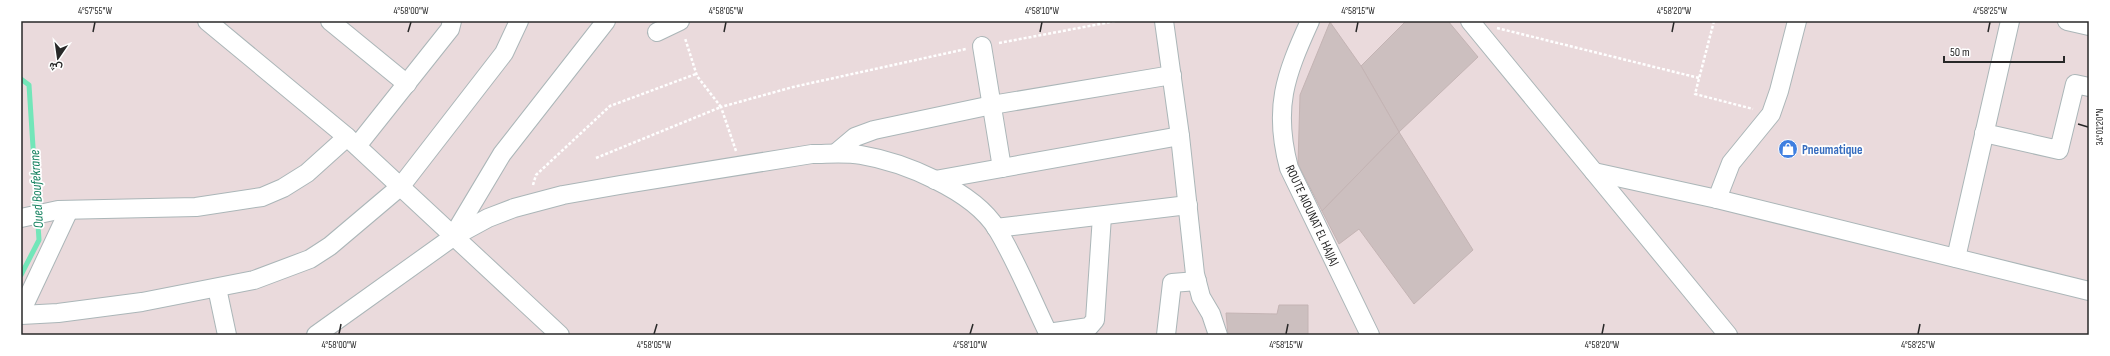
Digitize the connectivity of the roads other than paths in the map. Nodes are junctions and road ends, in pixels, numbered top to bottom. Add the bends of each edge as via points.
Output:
1 (207, 21) edge
2 (330, 21) edge
3 (520, 21) edge
4 (606, 21) edge
5 (1164, 21) edge
6 (1310, 21) edge
7 (1471, 21) edge
8 (1797, 21) edge
9 (2010, 21) edge
10 (2067, 21) edge
11 (450, 23) edge
12 (2089, 26) edge
13 (682, 29) edge
14 (657, 32) dead end
15 (982, 46) road end
16 (1172, 75) junction
17 (407, 84) junction
18 (2089, 87) edge
19 (992, 105) junction
20 (1984, 133) junction
21 (1180, 136) junction
22 (352, 142) junction
23 (836, 153) junction
24 (1002, 168) junction
25 (1594, 172) junction
26 (935, 180) junction
27 (401, 186) junction
28 (1717, 199) junction
29 (1188, 205) junction
30 (63, 210) junction
31 (1102, 216) junction
32 (22, 217) edge
33 (996, 228) junction
34 (453, 237) junction
35 (1956, 258) junction
36 (1197, 281) junction
37 (217, 288) junction
38 (2089, 291) edge
39 (21, 312) edge
40 (21, 315) edge
41 (1048, 334) edge
42 (227, 335) edge
43 (316, 335) edge
44 (560, 335) edge
45 (1166, 335) edge
46 (1218, 335) edge
47 (1370, 335) edge
48 (1728, 335) edge

1 - 22 street
2 - 17 street
3 - 27 street via 504,52
4 - 34 street via 502,154
5 - 16 street
6 - 47 street, ROUTE AIOUNAT EL HAJJAJ via 1284,90 1281,126 1284,148 1292,174
7 - 25 street
8 - 28 street via 1771,114 1731,163
9 - 20 street
10 - 12 street
11 - 17 street
13 - 14 street
15 - 19 street
16 - 19 street
16 - 21 street
17 - 22 street
18 - 20 street via 2075,84 2059,150
19 - 23 street via 868,132 855,137
19 - 24 street
20 - 35 street
21 - 24 street
21 - 29 street
22 - 27 street
22 - 30 street via 283,188 262,197 196,207
23 - 26 street via 882,159
23 - 34 street via 812,154 620,185 526,205 488,218
24 - 26 street
25 - 28 street
25 - 48 street
26 - 33 street via 971,201
27 - 34 street
27 - 37 street via 330,246 310,259 254,280
28 - 35 street
29 - 31 street
29 - 36 street
30 - 32 street
30 - 39 street
31 - 33 street
31 - 41 street via 1095,320 1089,327
33 - 41 street
34 - 43 street
34 - 44 street
35 - 38 street
36 - 45 street via 1172,283
36 - 46 street via 1201,297 1211,314
37 - 40 street via 142,302
37 - 42 street

